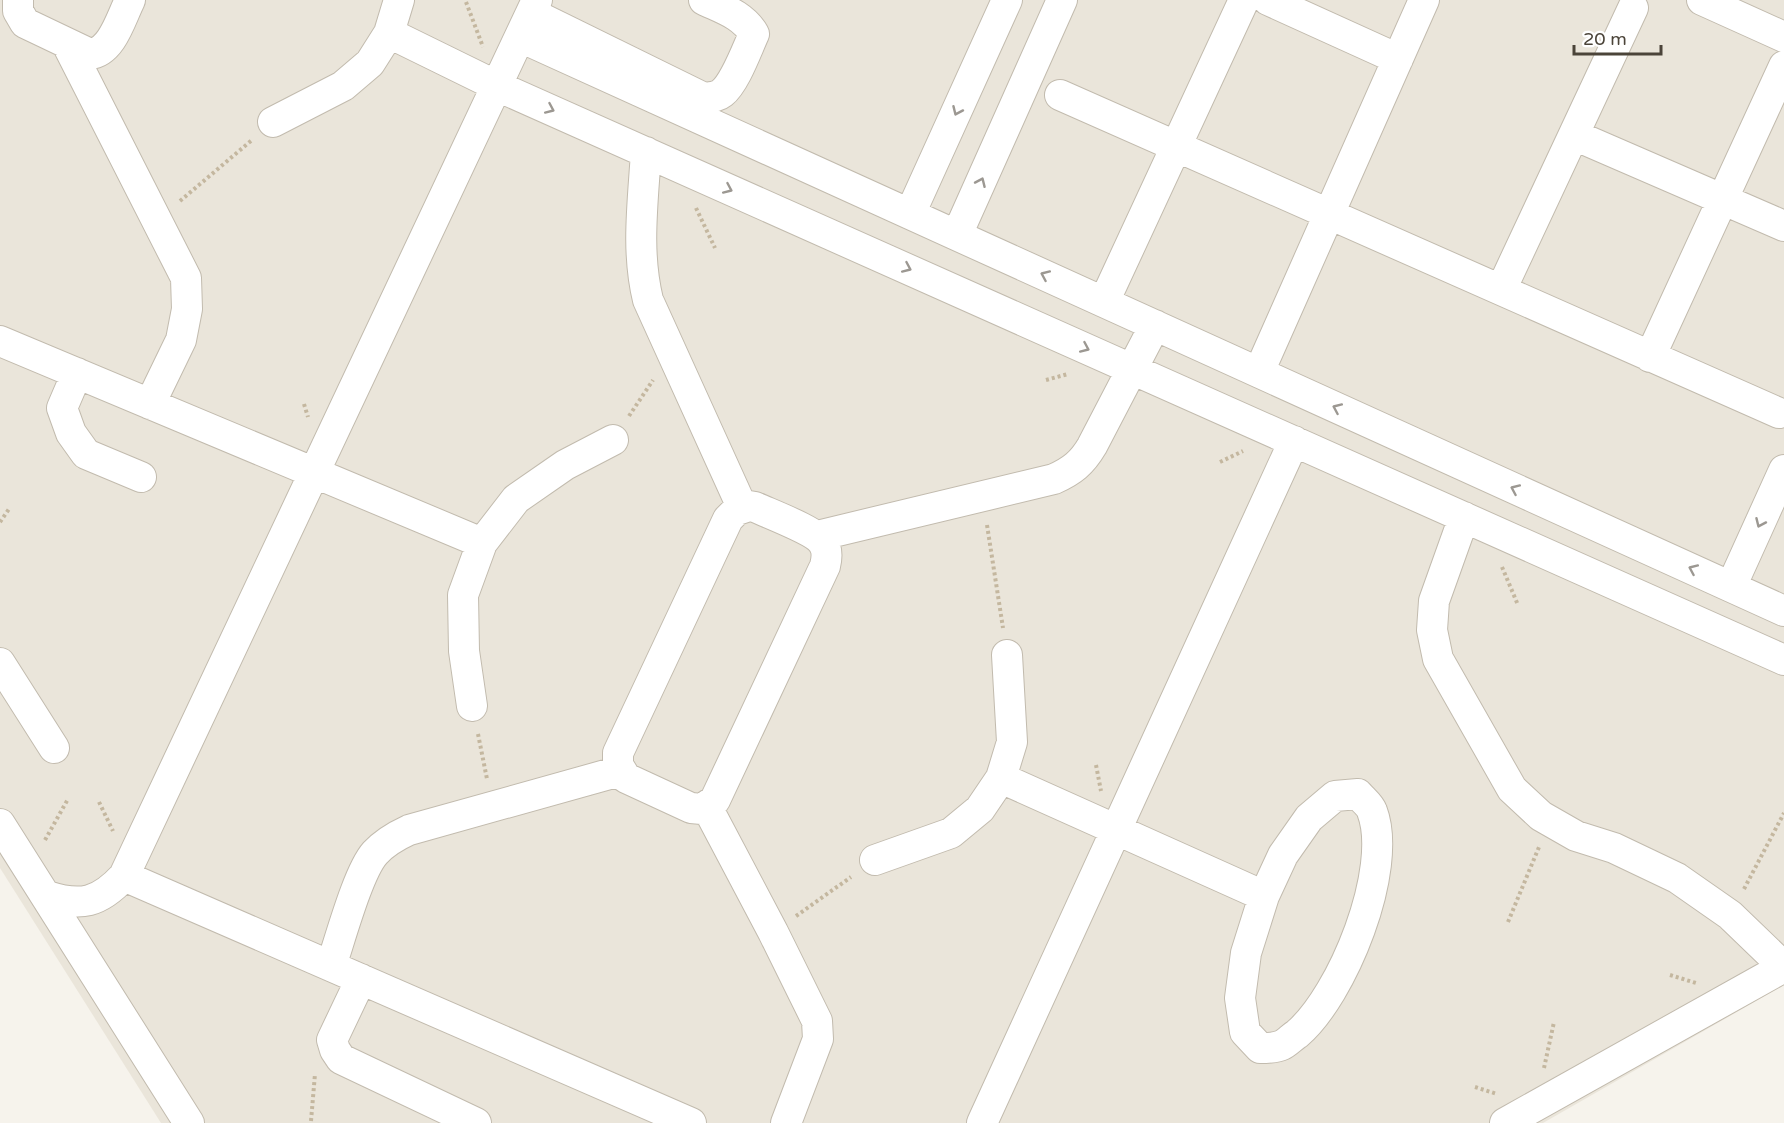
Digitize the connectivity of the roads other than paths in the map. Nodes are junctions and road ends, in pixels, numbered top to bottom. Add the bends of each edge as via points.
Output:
1 (130, 0) edge
2 (399, 0) edge
3 (704, 0) edge
4 (1007, 0) edge
5 (1062, 0) edge
6 (1244, 0) edge
7 (1268, 0) edge
8 (1424, 0) edge
9 (1702, 0) edge
10 (1633, 8) dead end
11 (13, 15) edge
12 (530, 16) edge
13 (389, 33) junction
14 (1784, 37) edge
15 (67, 44) junction
16 (1398, 59) junction
17 (1784, 66) edge
18 (973, 75) junction
19 (497, 86) junction
20 (1060, 95) dead end
21 (1019, 97) junction
22 (273, 122) road end
23 (1574, 135) junction
24 (1176, 146) junction
25 (646, 152) junction
26 (1723, 199) junction
27 (910, 214) junction
28 (1329, 214) junction
29 (1784, 226) edge
30 (957, 235) junction
31 (1501, 290) junction
32 (1104, 302) junction
33 (1155, 325) junction
34 (0, 341) edge
35 (1650, 357) junction
36 (1132, 369) junction
37 (1259, 372) junction
38 (77, 373) junction
39 (150, 404) junction
40 (1779, 414) dead end
41 (613, 440) road end
42 (1293, 441) junction
43 (1784, 470) edge
44 (314, 473) junction
45 (141, 477) dead end
46 (742, 507) junction
47 (1464, 517) junction
48 (817, 536) junction
49 (1621, 537) junction
50 (482, 543) junction
51 (1600, 578) junction
52 (1731, 587) junction
53 (1782, 605) edge
54 (1007, 655) road end
55 (1784, 660) edge
56 (0, 663) edge
57 (472, 706) road end
58 (54, 748) dead end
59 (620, 771) junction
60 (1001, 778) junction
61 (707, 807) junction
62 (0, 824) edge
63 (1116, 830) junction
64 (875, 860) road end
65 (124, 876) junction
66 (47, 896) junction
67 (1264, 896) junction
68 (331, 966) junction
69 (1784, 967) edge
70 (361, 979) junction
71 (646, 1114) edge
72 (189, 1123) edge
73 (476, 1123) edge
74 (691, 1123) edge
75 (786, 1123) edge
76 (982, 1123) edge
77 (1505, 1123) edge

1 - 15 street via 108,45 100,52 90,54
2 - 13 street
3 - 12 street via 741,17 754,34 728,87 711,98
4 - 18 street
5 - 21 street
6 - 24 street
7 - 16 street
8 - 16 street
9 - 14 street
10 - 23 street
11 - 15 street
12 - 19 street
12 - 27 street
13 - 19 street
13 - 22 street via 370,63 344,86
15 - 39 street via 186,278 187,309 181,340
16 - 28 street
17 - 26 street
18 - 21 street
18 -> 27 street
19 -> 25 street
19 - 44 street
20 - 24 street
30 -> 21 street
23 - 26 street
23 - 31 street
24 - 28 street
24 - 32 street
25 -> 36 street
25 - 46 street via 641,248 648,300
26 - 29 street
26 - 35 street
27 - 30 street
28 - 31 street
28 - 37 street
32 -> 30 street
31 - 35 street
32 - 33 street
33 - 36 street
33 - 37 street
34 - 38 street
35 - 40 street
36 - 42 street
36 - 48 street via 1088,453 1070,472
49 -> 37 street
38 - 39 street
38 - 45 street via 62,408 70,433 86,454
39 - 44 street
41 - 50 street via 565,465 516,499
42 - 47 street
42 - 63 street
43 -> 52 street
44 - 50 street
44 - 65 street
46 - 48 street via 755,507
46 - 59 street via 728,519 618,753
47 - 51 street
47 - 69 street via 1434,601 1432,630 1438,659 1512,789 1550,822 1677,878 1730,915
48 - 61 street via 826,549 825,566 715,800
49 - 51 street
52 -> 49 street
50 - 57 street via 464,596 464,651
51 - 55 street
52 - 53 street
54 - 60 street via 1012,742
56 - 58 street
59 - 61 street via 626,778 691,808
59 - 68 street via 409,830 389,840 373,855 362,875
60 - 63 street
60 - 64 street via 980,809 951,833
61 - 75 street via 817,1021 818,1039
62 - 66 street
63 - 67 street
63 - 76 street
65 - 66 street via 109,892 89,901 68,902
65 - 68 street
66 - 72 street
67 - 67 street via 1246,953 1240,998 1245,1032 1260,1048 1282,1046 1308,1024 1335,987 1357,939 1372,889 1377,844 1372,810 1358,794 1335,796 1309,818 1283,855
68 - 70 street
69 - 77 street
70 - 71 street
70 - 73 street via 332,1040 341,1059
71 - 74 street

